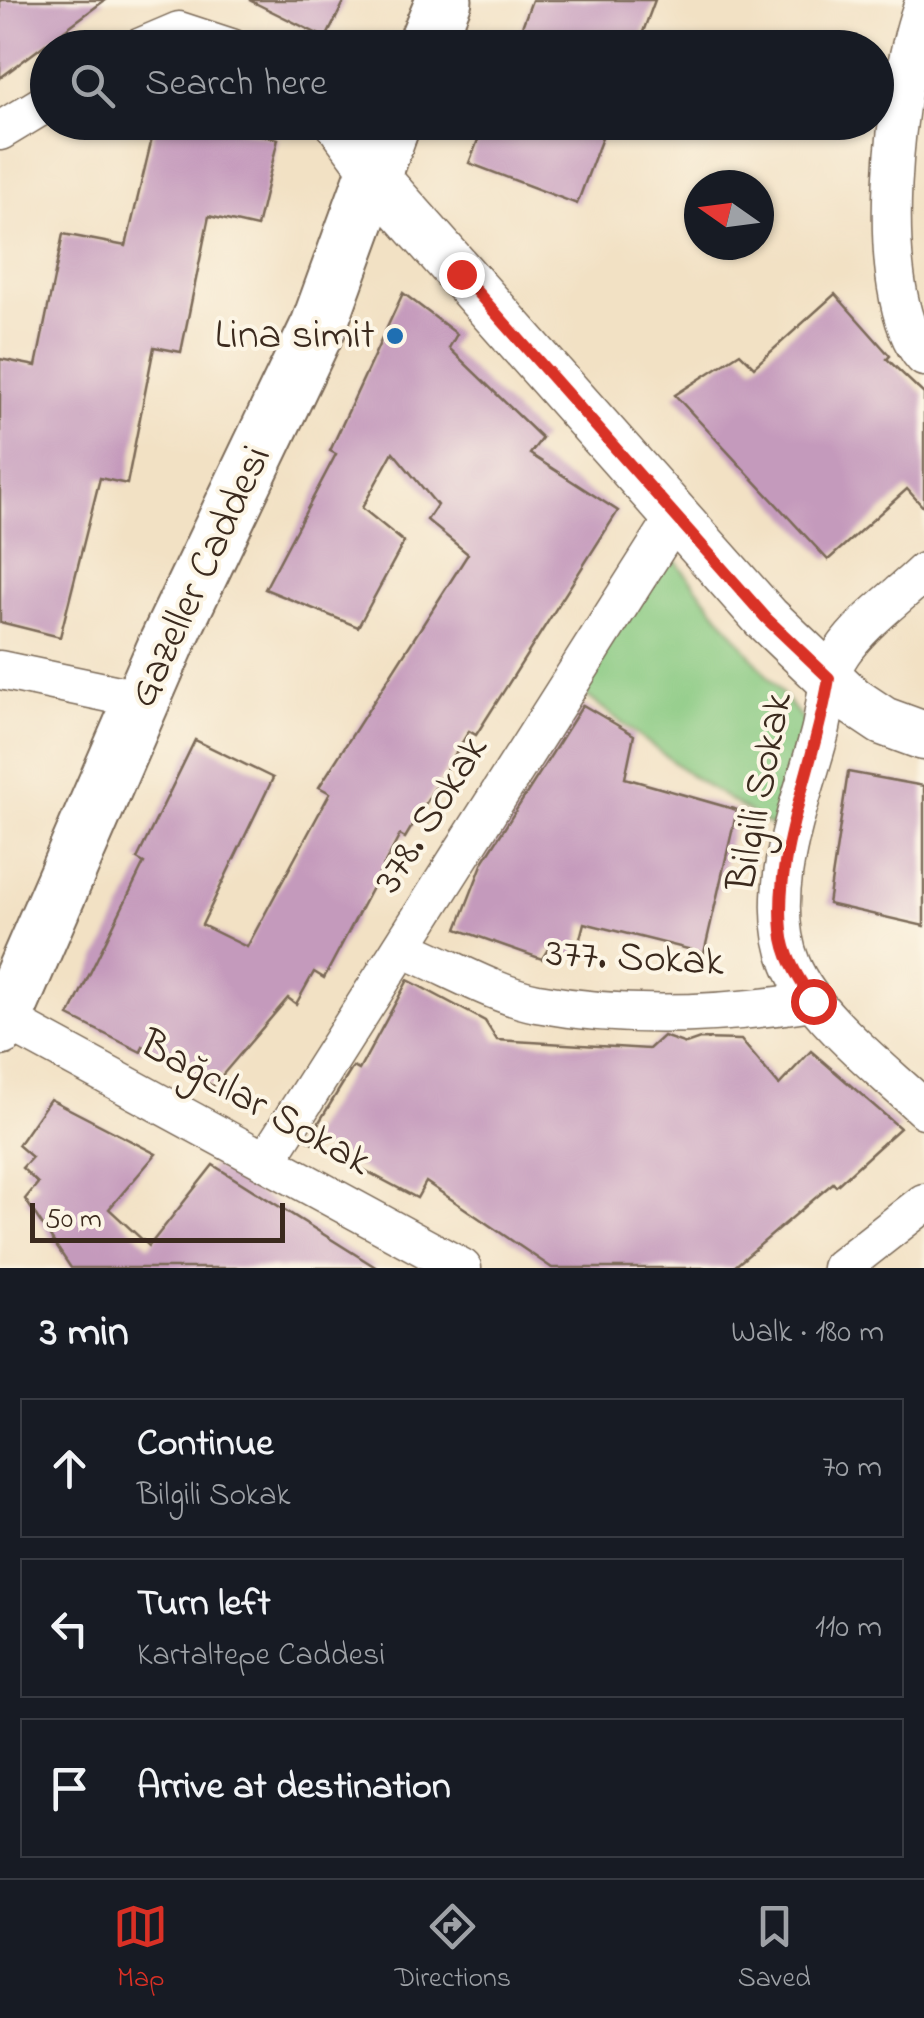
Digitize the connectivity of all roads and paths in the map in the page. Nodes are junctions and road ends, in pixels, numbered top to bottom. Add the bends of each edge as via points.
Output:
1 (444, 0) edge
2 (924, 4) edge
3 (432, 30) edge
4 (30, 113) edge
5 (0, 131) edge
6 (347, 140) edge
7 (386, 140) edge
8 (372, 173) junction
9 (924, 357) edge
10 (676, 516) junction
11 (924, 572) edge
12 (0, 670) edge
13 (829, 678) junction
14 (143, 700) junction
15 (924, 736) edge
16 (402, 948) junction
17 (813, 1001) junction
18 (2, 1024) edge
19 (924, 1110) edge
20 (266, 1161) junction
21 (924, 1203) edge
22 (462, 1268) edge
23 (840, 1268) edge

1 - 3 main road
2 - 9 street via 910,39 890,260 914,345
4 - 5 street
6 - 8 street
7 - 8 main road, Gazeller Caddesi
8 - 10 street
8 - 14 main road, Gazeller Caddesi via 319,325
10 - 13 street
10 - 16 street, 378. Sokak
11 - 13 street via 842,651
12 - 14 street
13 - 15 street via 882,722
13 - 17 street, Bilgili Sokak via 784,875 782,931 791,965
14 - 18 main road, Gazeller Caddesi
16 - 17 street, 377. Sokak via 534,1003 648,1012
16 - 20 street, 378. Sokak
17 - 19 street, Bilgili Sokak
18 - 20 street, Bağcılar Sokak
20 - 22 street, Bağcılar Sokak
21 - 23 street

